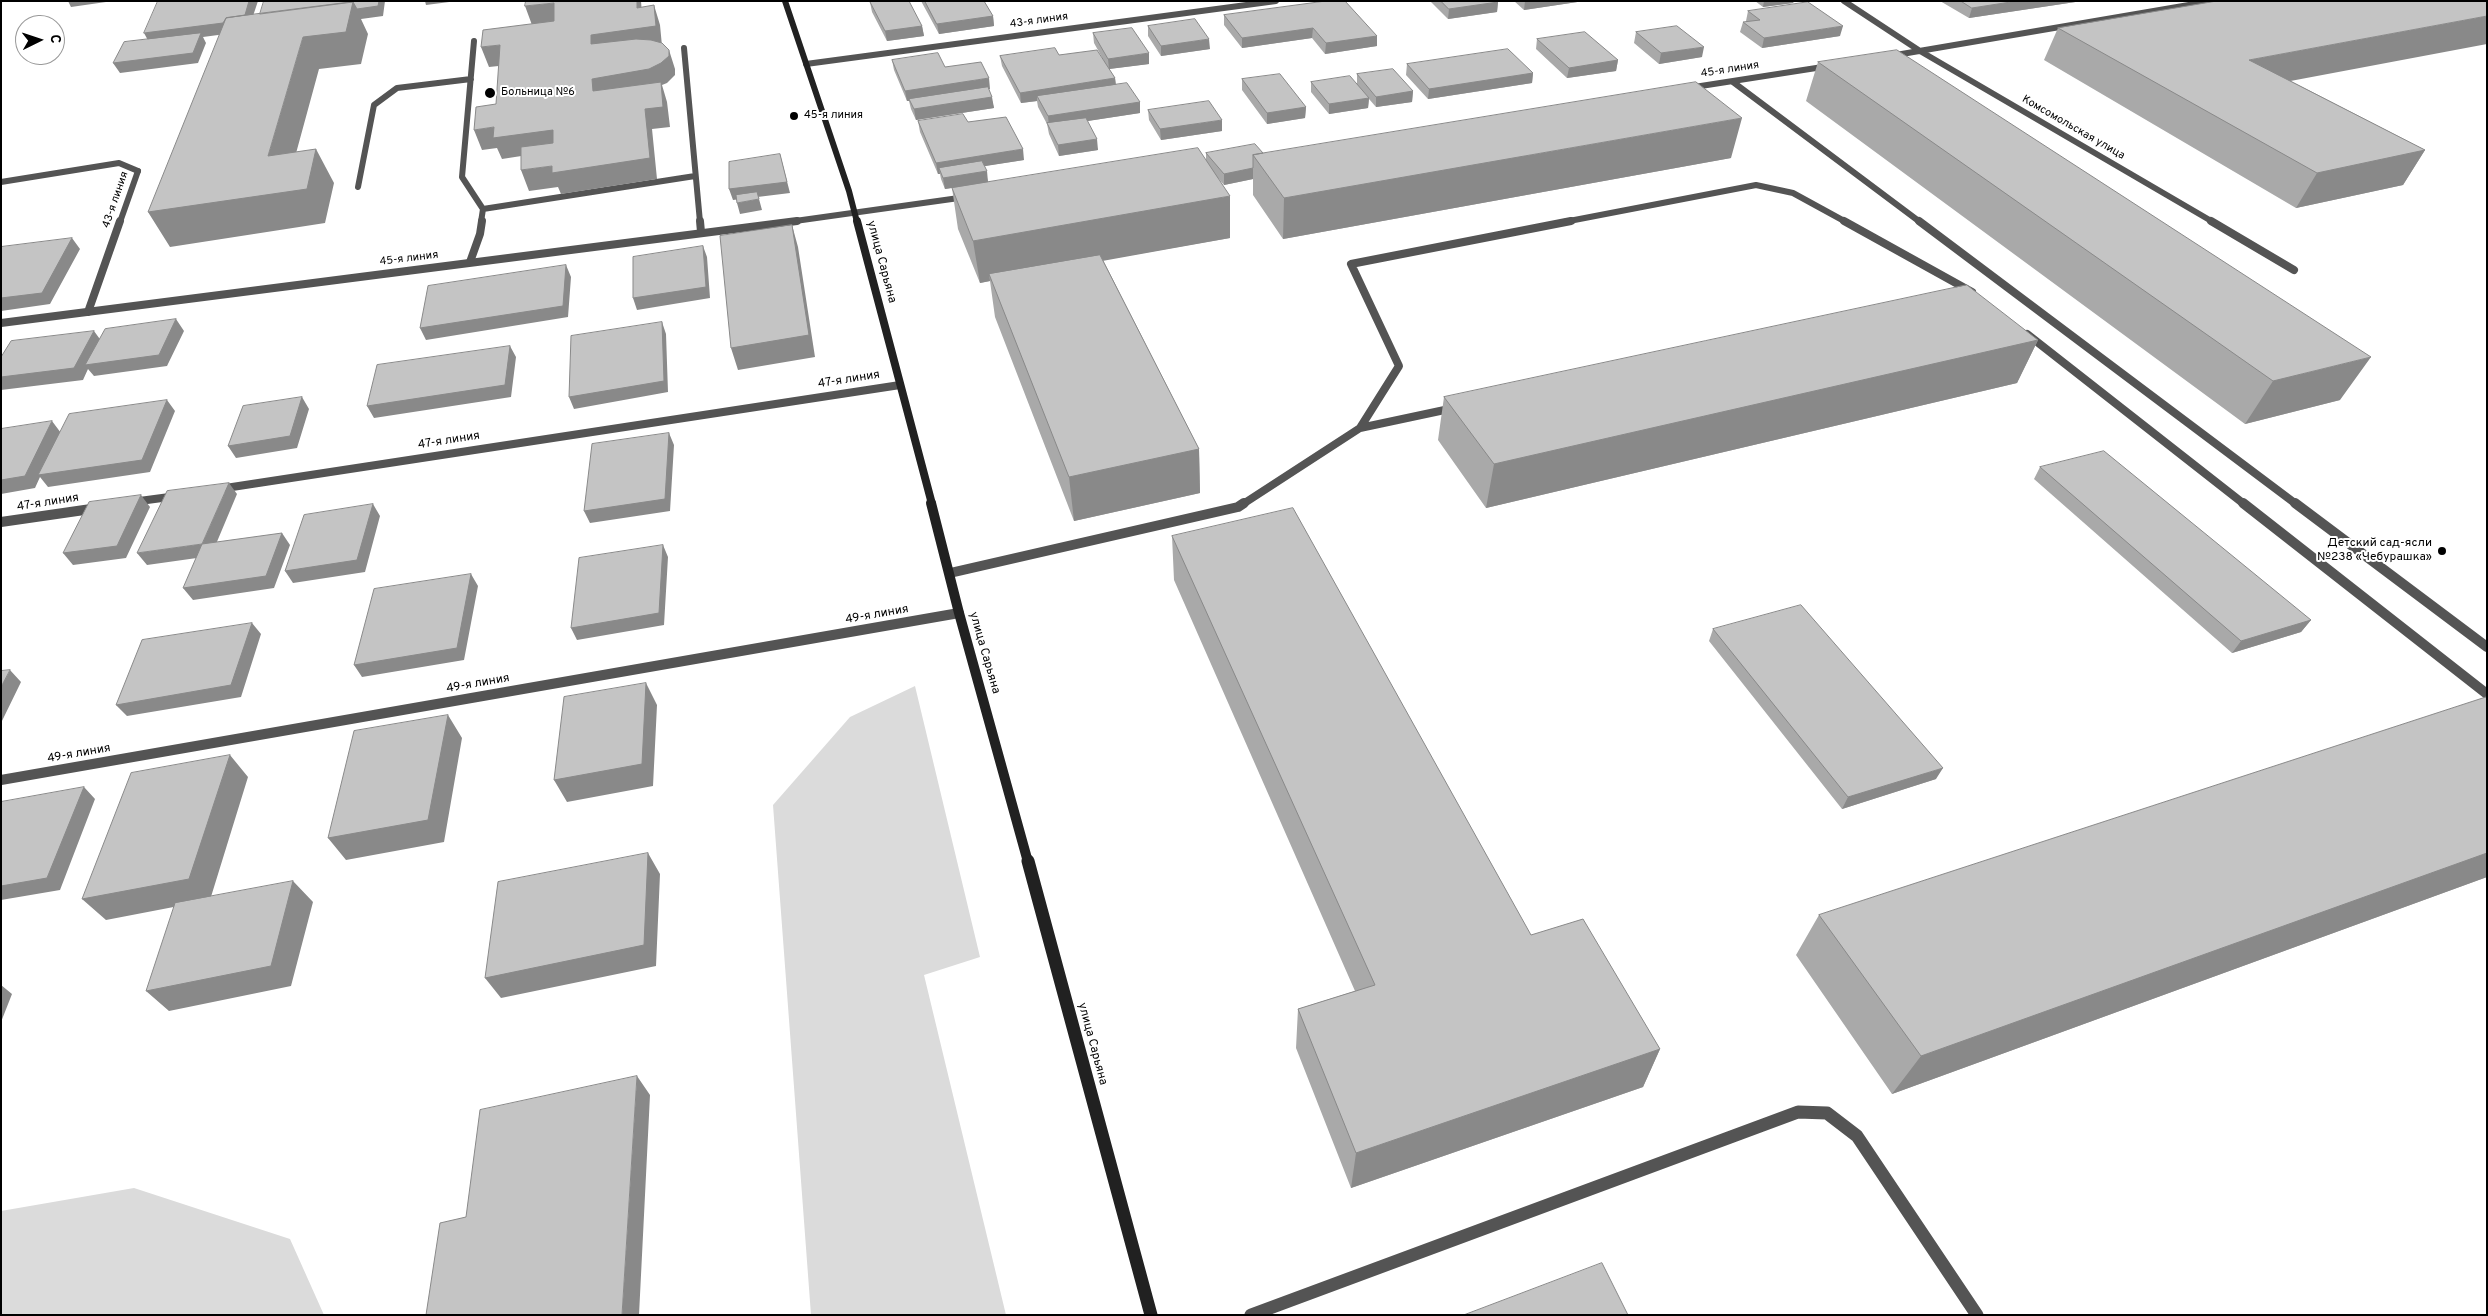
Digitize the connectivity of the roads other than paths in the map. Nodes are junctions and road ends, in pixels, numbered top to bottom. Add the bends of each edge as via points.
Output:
1 (785, 1) edge
2 (1276, 1) edge
3 (1844, 1) edge
4 (2212, 1) edge
5 (474, 40) dead end
6 (684, 48) dead end
7 (1920, 50) junction
8 (1883, 57) edge
9 (806, 64) junction
10 (1836, 64) edge
11 (471, 79) junction
12 (1733, 82) junction
13 (1684, 89) edge
14 (695, 176) junction
15 (1, 182) edge
16 (358, 187) dead end
17 (971, 196) edge
18 (483, 209) junction
19 (854, 214) junction
20 (701, 232) junction
21 (470, 262) junction
22 (2294, 270) dead end
23 (1969, 298) edge
24 (88, 312) junction
25 (1, 323) edge
26 (2017, 326) edge
27 (900, 385) junction
28 (1466, 405) edge
29 (1360, 428) junction
30 (207, 491) edge
31 (188, 494) edge
32 (119, 504) edge
33 (109, 506) edge
34 (1, 522) edge
35 (950, 573) junction
36 (959, 613) junction
37 (2487, 648) edge
38 (2487, 694) edge
39 (1, 780) edge
40 (1151, 1315) edge
41 (1251, 1315) edge
42 (1977, 1315) edge

1 - 9 main road, улица Сарьяна
2 - 9 street, 43-я линия
3 - 7 street, Комсомольская улица
4 - 7 street
5 - 11 street
6 - 14 street
7 - 8 street
7 - 22 street, Комсомольская улица
9 - 19 main road, улица Сарьяна
10 - 12 street, 45-я линия
11 - 16 street via 397,88 374,105
11 - 18 street via 462,177
12 - 13 street, 45-я линия
12 - 37 street
14 - 18 street
14 - 20 street
15 - 24 street, 43-я линия via 119,163 138,171
17 - 19 street, 45-я линия
18 - 21 street via 480,234
19 - 20 street, 45-я линия
19 - 27 main road, улица Сарьяна
20 - 21 street, 45-я линия
21 - 24 street, 45-я линия
23 - 29 street via 1978,296 1792,193 1756,185 1351,264 1399,366
24 - 25 street, 45-я линия
26 - 38 street
27 - 30 street, 47-я линия
27 - 35 main road, улица Сарьяна
28 - 29 street
29 - 35 street via 1238,508
31 - 32 street
33 - 34 street, 47-я линия
35 - 36 main road, улица Сарьяна
36 - 39 street, 49-я линия
36 - 40 main road, улица Сарьяна
41 - 42 street via 1798,1112 1827,1113 1857,1136

